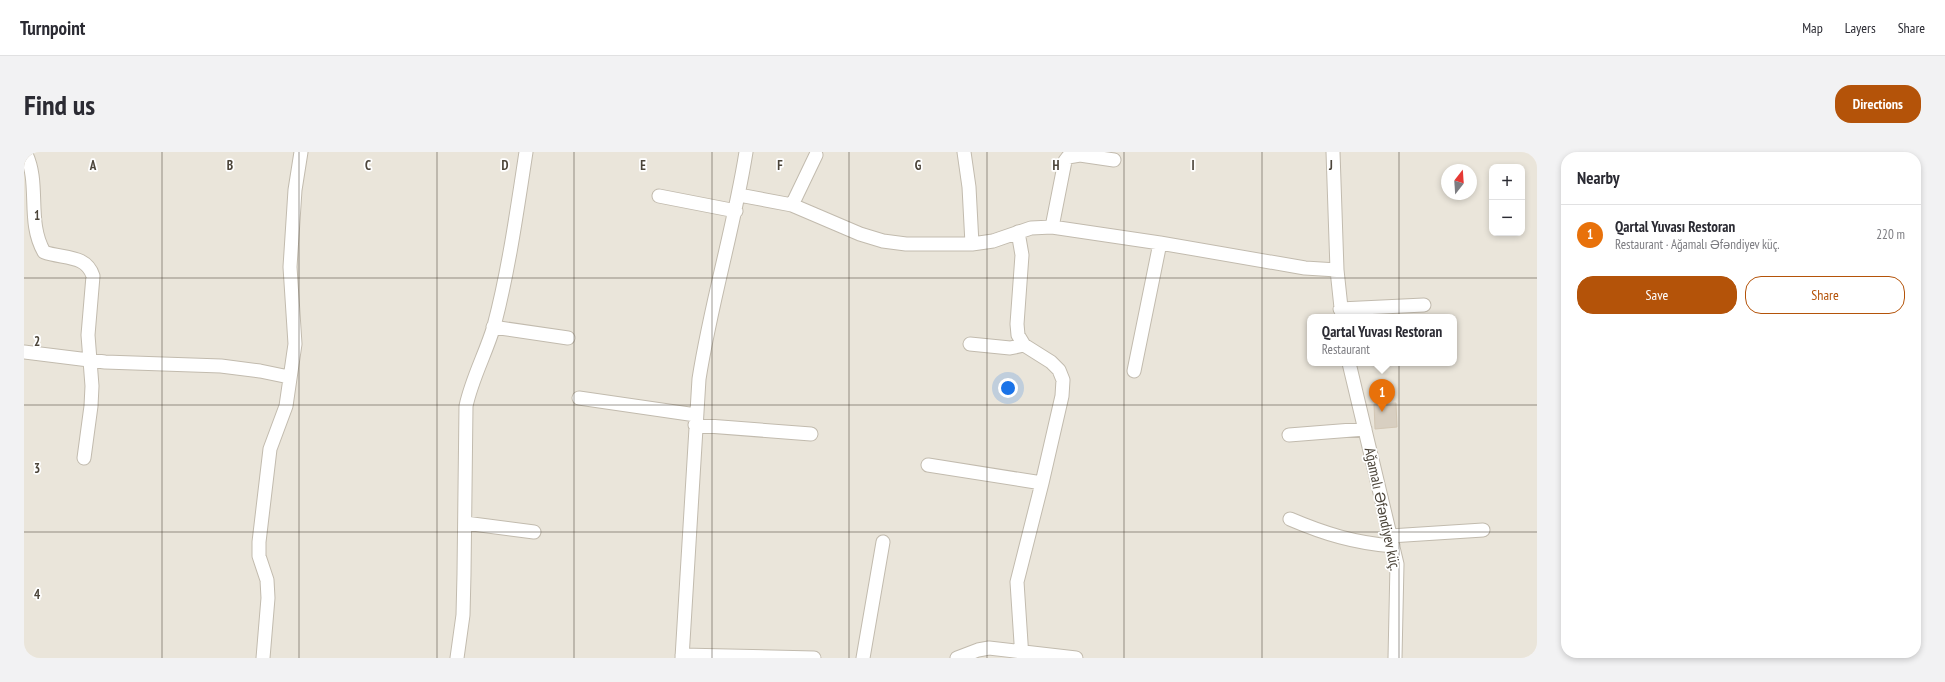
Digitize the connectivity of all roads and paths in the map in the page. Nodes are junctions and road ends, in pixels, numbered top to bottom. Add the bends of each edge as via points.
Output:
1 (25, 152) edge
2 (301, 152) edge
3 (526, 152) edge
4 (746, 152) edge
5 (964, 152) edge
6 (1333, 152) edge
7 (816, 155) dead end
8 (1114, 160) dead end
9 (739, 195) junction
10 (659, 196) dead end
11 (792, 205) junction
12 (736, 211) junction
13 (1052, 227) junction
14 (1018, 232) junction
15 (1160, 242) junction
16 (972, 244) junction
17 (1337, 270) junction
18 (1424, 305) dead end
19 (1341, 313) edge
20 (494, 327) junction
21 (568, 338) dead end
22 (970, 344) dead end
23 (1024, 345) junction
24 (24, 352) edge
25 (89, 361) junction
26 (1350, 366) edge
27 (1134, 372) dead end
28 (289, 377) junction
29 (579, 398) dead end
30 (696, 420) junction
31 (1365, 430) junction
32 (811, 434) dead end
33 (1289, 435) dead end
34 (84, 458) dead end
35 (928, 465) dead end
36 (1042, 483) junction
37 (1290, 518) dead end
38 (465, 523) junction
39 (1483, 530) dead end
40 (534, 532) dead end
41 (1392, 541) junction
42 (882, 542) dead end
43 (1022, 654) edge
44 (682, 656) edge
45 (263, 658) edge
46 (457, 658) edge
47 (814, 658) edge
48 (863, 658) edge
49 (957, 658) edge
50 (1076, 658) edge
51 (1395, 658) edge

1 - 25 street via 30,163 35,226 44,252 83,261 90,267 93,276 88,335
2 - 28 street via 295,190 291,260 295,344
3 - 20 street via 507,274
4 - 9 street
5 - 16 street
6 - 17 street
7 - 11 street
8 - 13 street via 1080,155 1065,161
9 - 11 street
9 - 12 street
10 - 12 street
11 - 16 street via 883,241 920,245
12 - 30 street via 704,344
13 - 14 street via 1031,228
13 - 15 street
14 - 16 street via 994,241
14 - 23 street via 1022,255 1017,324 1018,335
15 - 17 street via 1305,268
15 - 27 street
17 - 19 street
18 - 19 street
20 - 21 street
20 - 38 street via 470,388 466,406
22 - 23 street via 1010,348
23 - 36 street via 1051,362 1059,370 1063,380 1062,396
24 - 25 street
25 - 28 street via 200,364
25 - 34 street via 91,406
26 - 31 street, Ağamalı Əfəndiyev küç.
28 - 45 street via 286,406 270,449 259,542 259,556 267,580 268,598
29 - 30 street
30 - 32 street
30 - 44 street
31 - 33 street
31 - 41 street, Ağamalı Əfəndiyev küç.
35 - 36 street
36 - 43 street via 1017,582
37 - 41 street via 1322,533 1371,544
38 - 40 street
38 - 46 street via 463,615
39 - 41 street
41 - 51 street, Ağamalı Əfəndiyev küç. via 1398,577
42 - 48 street
43 - 49 street via 989,648
43 - 50 street
44 - 47 street

